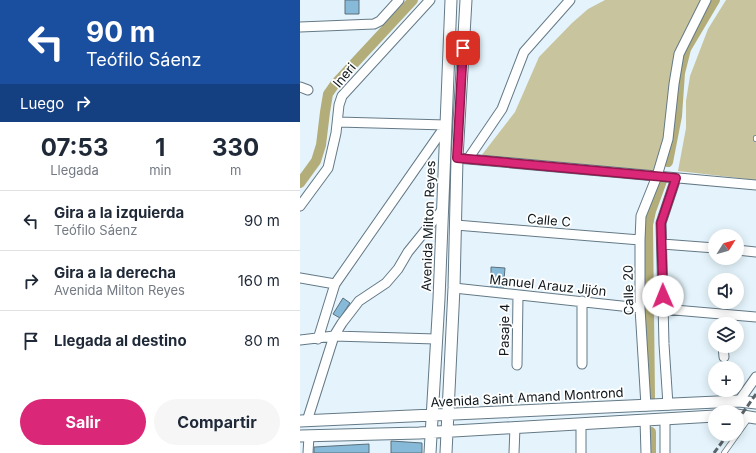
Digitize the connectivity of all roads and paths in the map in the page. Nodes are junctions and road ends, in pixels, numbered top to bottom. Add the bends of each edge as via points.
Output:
1 (399, 0) edge
2 (430, 0) edge
3 (451, 0) edge
4 (466, 0) edge
5 (570, 0) edge
6 (706, 0) edge
7 (300, 27) edge
8 (338, 122) junction
9 (446, 125) junction
10 (462, 159) junction
11 (657, 176) junction
12 (676, 178) junction
13 (756, 185) edge
14 (300, 206) edge
15 (442, 210) junction
16 (456, 225) junction
17 (640, 240) junction
18 (662, 244) junction
19 (708, 247) edge
20 (744, 251) edge
21 (756, 252) edge
22 (300, 278) edge
23 (335, 284) junction
24 (454, 288) junction
25 (518, 294) junction
26 (582, 301) junction
27 (640, 308) junction
28 (663, 308) junction
29 (721, 314) junction
30 (721, 317) edge
31 (756, 318) edge
32 (334, 336) junction
33 (318, 339) junction
34 (436, 339) junction
35 (300, 340) edge
36 (724, 353) edge
37 (724, 357) dead end
38 (582, 364) dead end
39 (517, 365) dead end
40 (756, 377) edge
41 (739, 402) junction
42 (756, 403) edge
43 (668, 405) junction
44 (646, 406) junction
45 (447, 415) junction
46 (432, 416) junction
47 (708, 416) edge
48 (753, 417) edge
49 (665, 419) junction
50 (645, 420) junction
51 (304, 421) edge
52 (581, 424) junction
53 (515, 427) junction
54 (446, 431) junction
55 (432, 432) junction
56 (304, 436) edge
57 (308, 453) edge
58 (430, 453) edge
59 (446, 453) edge
60 (514, 453) edge
61 (582, 453) edge
62 (646, 453) edge
63 (665, 453) edge
64 (724, 453) edge

1 - 7 street via 374,24
2 - 8 street, Ineri via 342,96
3 - 9 street, Avenida Milton Reyes
4 - 10 street, Avenida Milton Reyes
5 - 10 street via 524,52 502,109
6 - 11 street, Calle 20 via 679,54 668,139
8 - 9 street
8 - 14 street, Ineri via 328,168
9 - 15 street, Avenida Milton Reyes
9 - 23 street
10 - 11 street
10 - 16 street, Avenida Milton Reyes
11 - 12 street
11 - 17 street, Calle 20 via 641,216
12 - 13 street
12 - 18 street via 661,223
15 - 32 street via 408,252 398,269 386,283 359,302
15 - 34 street, Avenida Milton Reyes
16 - 17 street, Calle C
16 - 24 street, Avenida Milton Reyes
17 - 27 street, Calle 20
18 - 19 street
18 - 28 street
20 - 21 street
22 - 23 street
23 - 33 street
24 - 25 street, Manuel Arauz Jijón
24 - 45 street, Avenida Milton Reyes
25 - 26 street, Manuel Arauz Jijón
25 - 39 street, Pasaje 4
26 - 27 street, Manuel Arauz Jijón
26 - 38 street
27 - 44 street, Calle 20
28 - 29 street
28 - 43 street
29 - 30 street
29 - 31 street
32 - 33 street
32 - 34 street
32 - 51 street
33 - 35 street
34 - 46 street, Avenida Milton Reyes
36 - 37 street
40 - 41 street
41 - 42 street, Avenida Saint Amand Montrond
41 - 43 street, Avenida Saint Amand Montrond
43 - 44 street, Avenida Saint Amand Montrond
44 - 45 street, Avenida Saint Amand Montrond
45 - 46 street, Avenida Saint Amand Montrond
45 - 54 street, Avenida Milton Reyes
46 - 51 street, Avenida Saint Amand Montrond
46 - 55 street, Avenida Milton Reyes
47 - 49 street
48 - 64 lane
49 - 50 street
49 - 63 street
50 - 52 street
50 - 62 street
52 - 53 street
52 - 61 street
53 - 54 street
53 - 60 street
54 - 55 street
54 - 59 street, Avenida Milton Reyes
55 - 56 street
55 - 58 street, Avenida Milton Reyes
56 - 57 street

